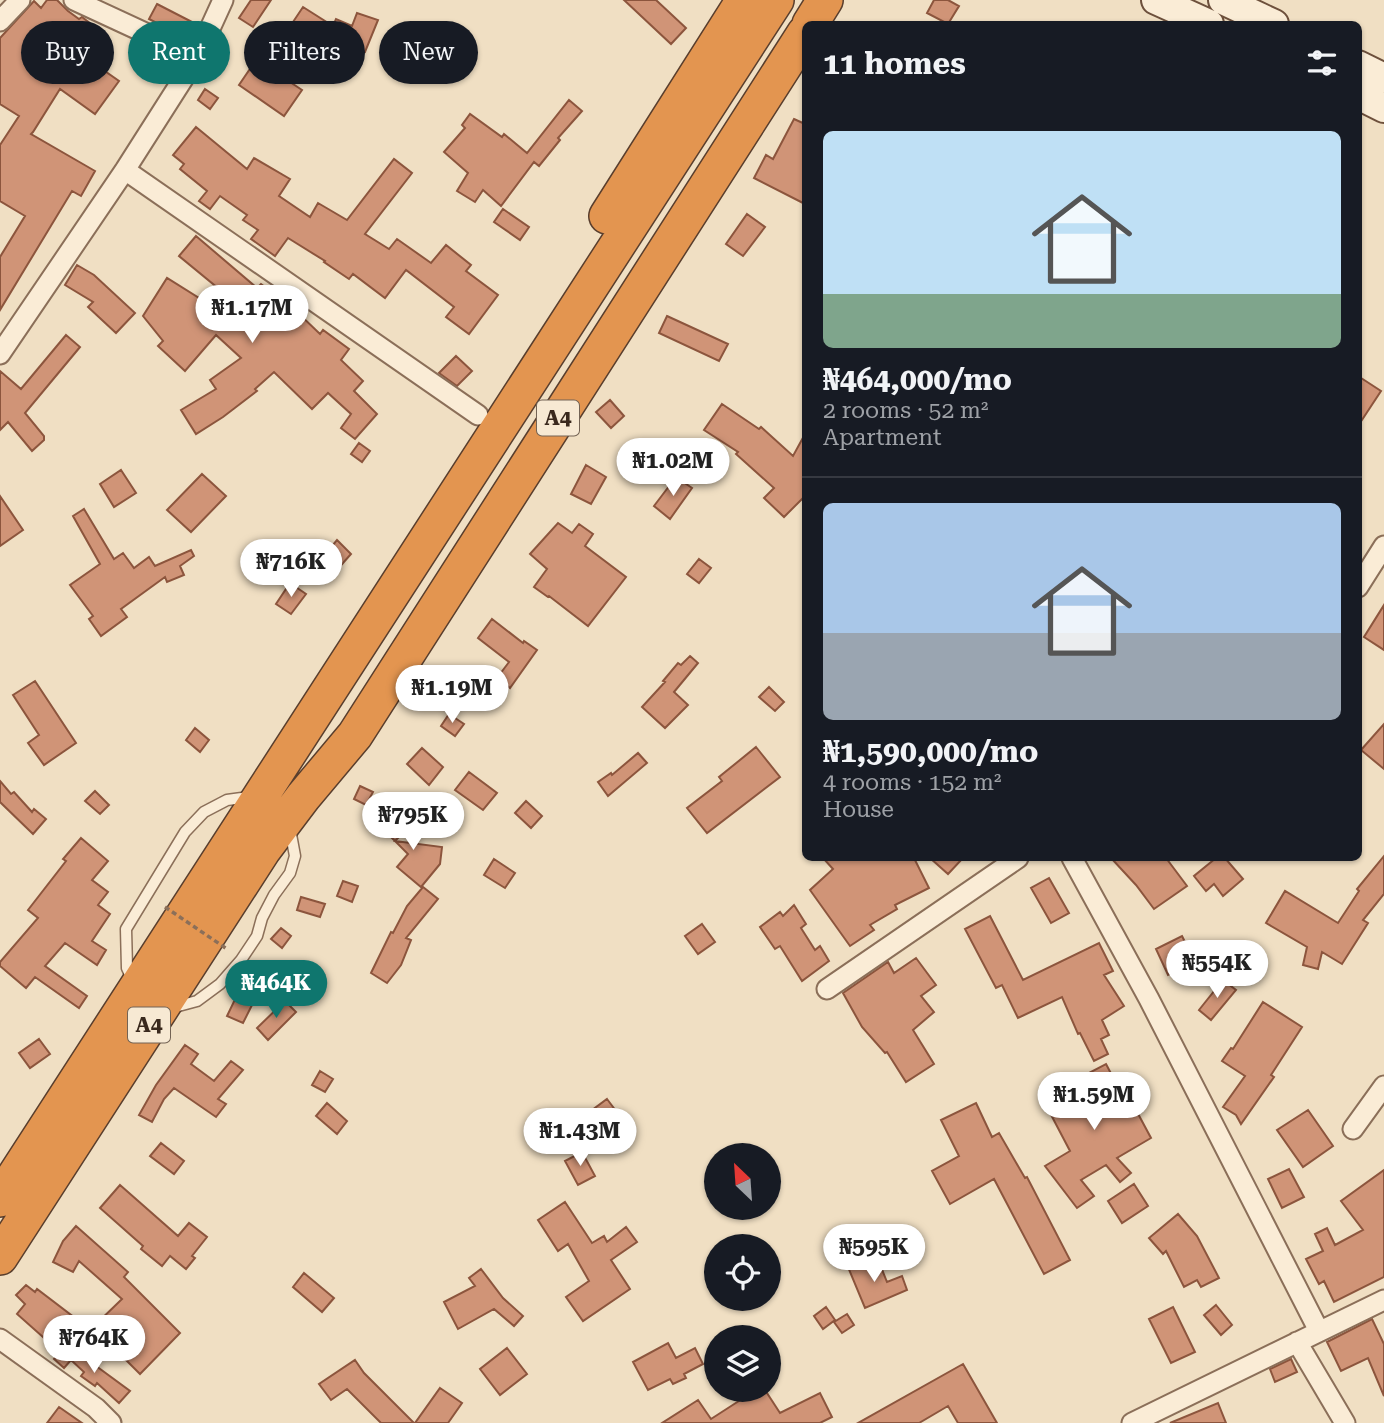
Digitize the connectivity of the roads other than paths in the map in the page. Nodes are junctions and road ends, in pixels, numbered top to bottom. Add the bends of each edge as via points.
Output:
1 (20, 0) edge
2 (74, 0) edge
3 (223, 0) edge
4 (744, 0) edge
5 (776, 0) edge
6 (802, 0) edge
7 (825, 0) edge
8 (1156, 0) edge
9 (1223, 0) edge
10 (0, 21) edge
11 (213, 21) edge
12 (812, 21) edge
13 (1202, 21) edge
14 (1268, 21) edge
15 (128, 25) edge
16 (802, 38) edge
17 (1362, 67) edge
18 (1384, 78) edge
19 (180, 84) edge
20 (1362, 97) edge
21 (1384, 108) edge
22 (125, 170) junction
23 (0, 354) edge
24 (478, 415) junction
25 (1384, 546) edge
26 (1362, 581) edge
27 (314, 736) junction
28 (265, 787) junction
29 (295, 807) junction
30 (1014, 861) edge
31 (1074, 861) edge
32 (827, 989) dead end
33 (146, 1000) junction
34 (1384, 1086) edge
35 (1353, 1129) dead end
36 (0, 1199) edge
37 (0, 1257) edge
38 (1384, 1300) edge
39 (1319, 1331) junction
40 (0, 1339) edge
41 (1297, 1342) junction
42 (1144, 1420) edge
43 (111, 1423) edge
44 (1345, 1423) edge

1 - 10 street
2 - 15 street
3 - 11 street
4 - 24 highway, A4
5 - 27 highway, A4
6 - 27 highway, A4
7 - 12 highway
8 - 13 main road
9 - 14 main road
16 - 29 highway, A4 via 355,735
17 - 18 main road
19 - 22 street
20 - 21 main road
22 - 23 street
22 - 24 street
24 - 28 highway, A4 via 301,692
25 - 26 street
27 - 28 highway, A4
27 - 29 highway, A4 via 312,765
28 - 33 highway, A4
29 - 33 highway, A4
30 - 32 street
31 - 39 street
33 - 36 highway, A4
33 - 37 highway, A4
34 - 35 street
38 - 39 street
39 - 41 street
40 - 43 street
41 - 42 street
41 - 44 street

